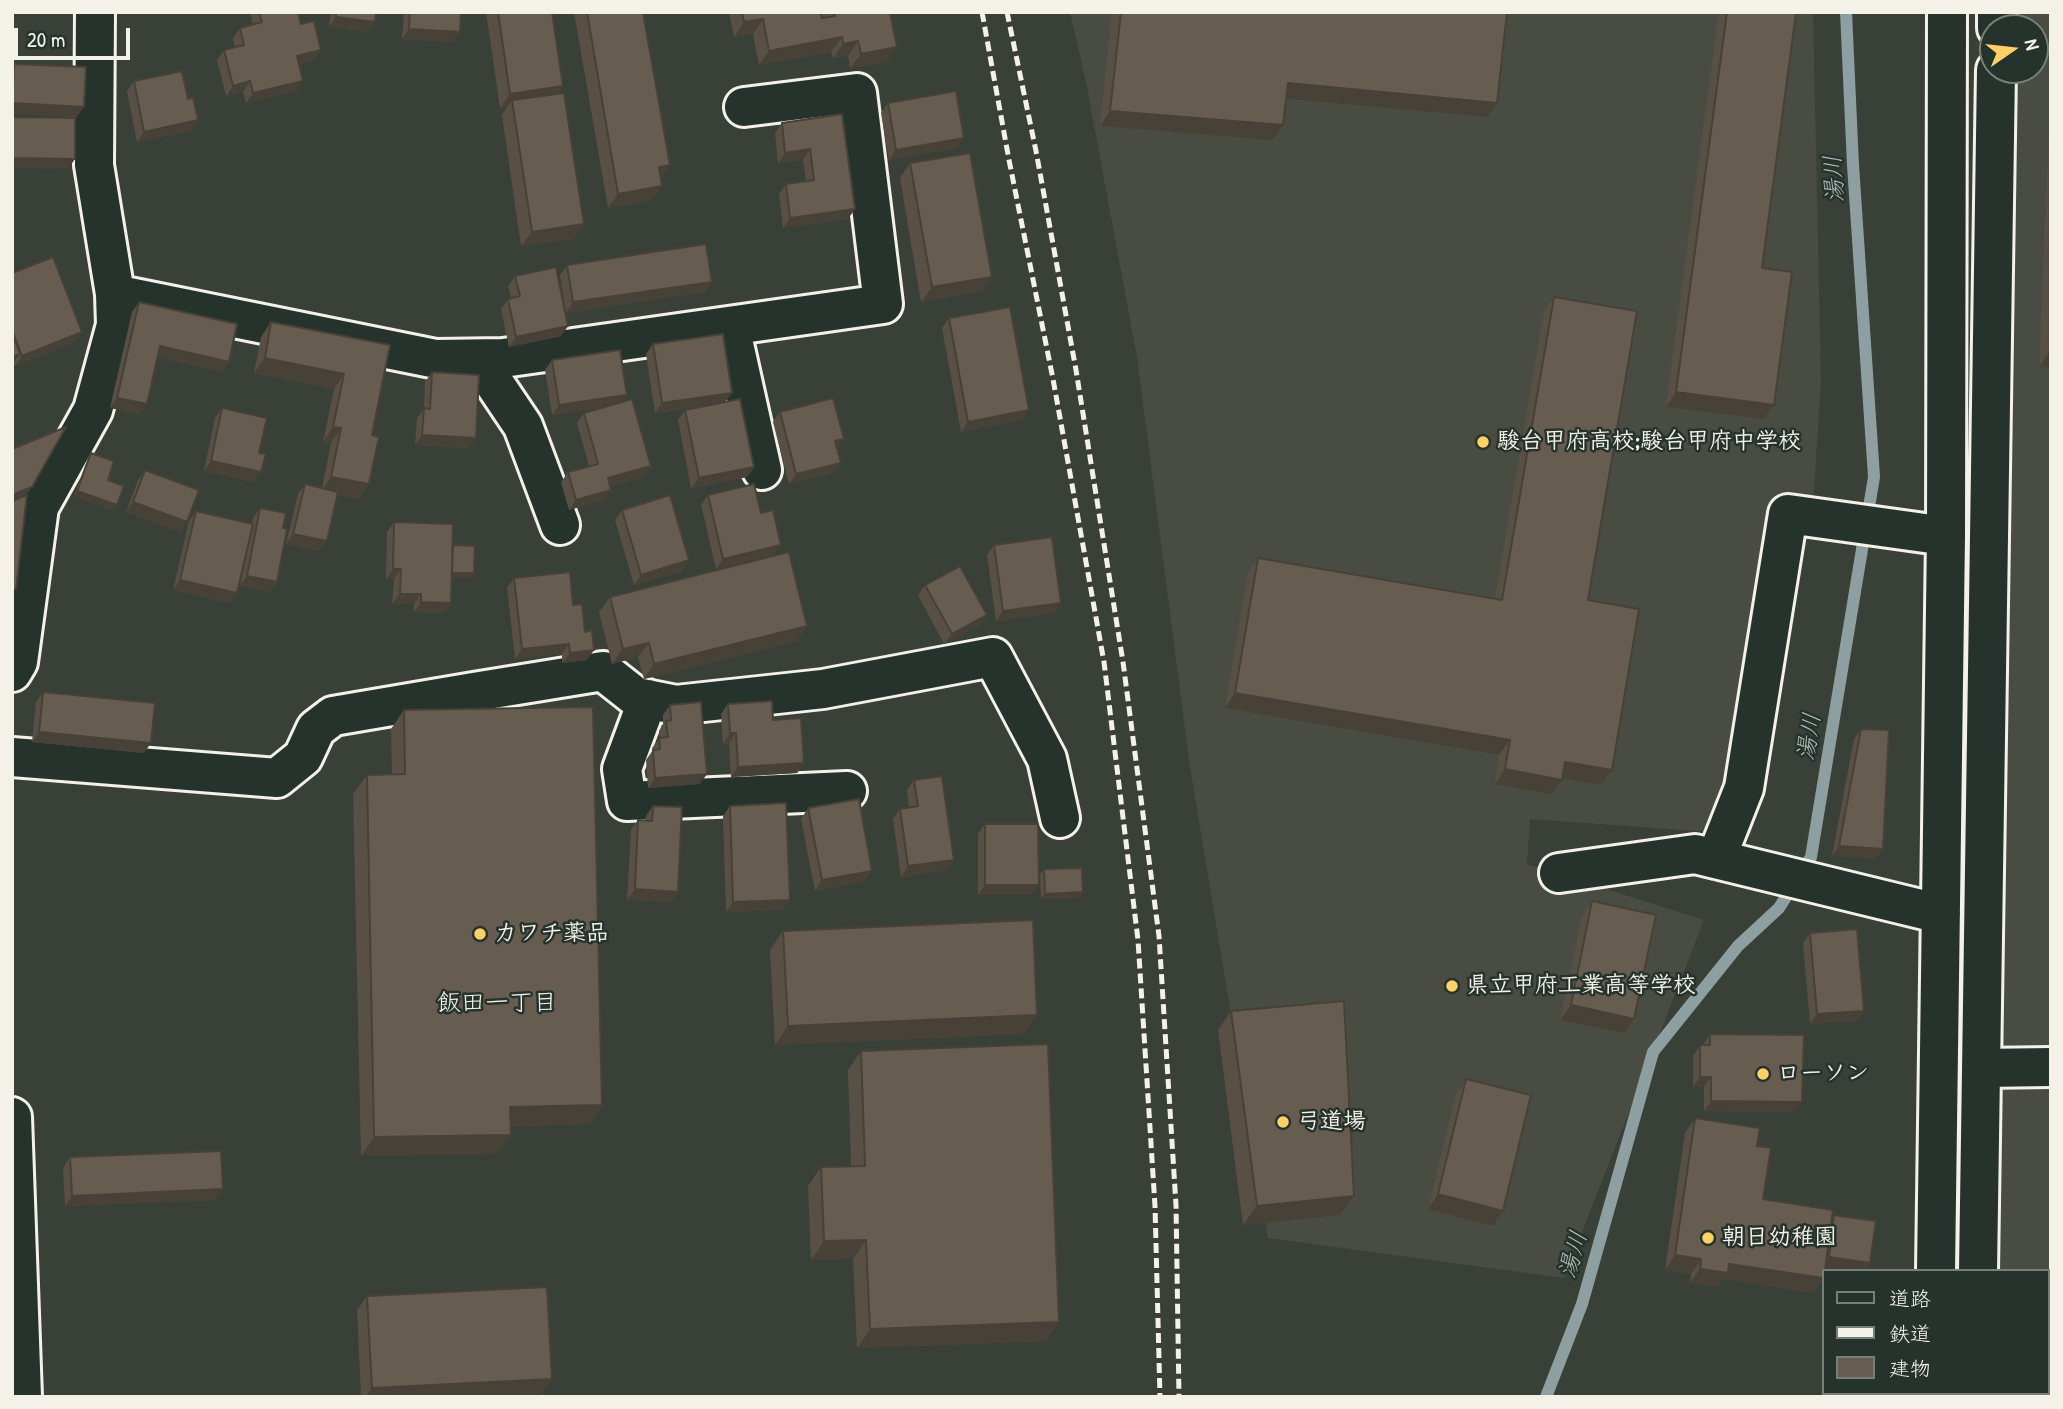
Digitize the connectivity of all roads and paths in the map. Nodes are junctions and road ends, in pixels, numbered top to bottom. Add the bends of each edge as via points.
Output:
1 (95, 12) edge
2 (1947, 12) edge
3 (1996, 84) edge
4 (744, 107) dead end
5 (115, 294) junction
6 (730, 326) junction
7 (478, 359) junction
8 (762, 470) dead end
9 (560, 525) dead end
10 (1946, 536) junction
11 (12, 672) edge
12 (648, 699) junction
13 (12, 757) edge
14 (847, 791) dead end
15 (1060, 818) dead end
16 (1716, 859) junction
17 (1559, 873) dead end
18 (1941, 914) junction
19 (2051, 1067) edge
20 (1982, 1068) junction
21 (12, 1117) edge
22 (1937, 1269) edge
23 (1978, 1269) edge
24 (22, 1397) edge

1 - 5 street via 94,165
2 - 10 street
3 - 20 street
4 - 6 street via 857,93 883,304
5 - 7 street via 436,359
5 - 11 street via 116,326 93,410 39,508 18,662
6 - 7 street
6 - 8 street
7 - 9 street via 523,426
10 - 16 street via 1788,514 1744,788
10 - 18 street
12 - 13 street via 636,697 603,671 333,716 316,729 303,757 276,778
12 - 14 street via 622,769 627,801
12 - 15 street via 676,705 823,689 993,657 1047,759
16 - 17 street via 1695,854
16 - 18 street
18 - 22 street
19 - 20 street
20 - 23 street
21 - 24 street

